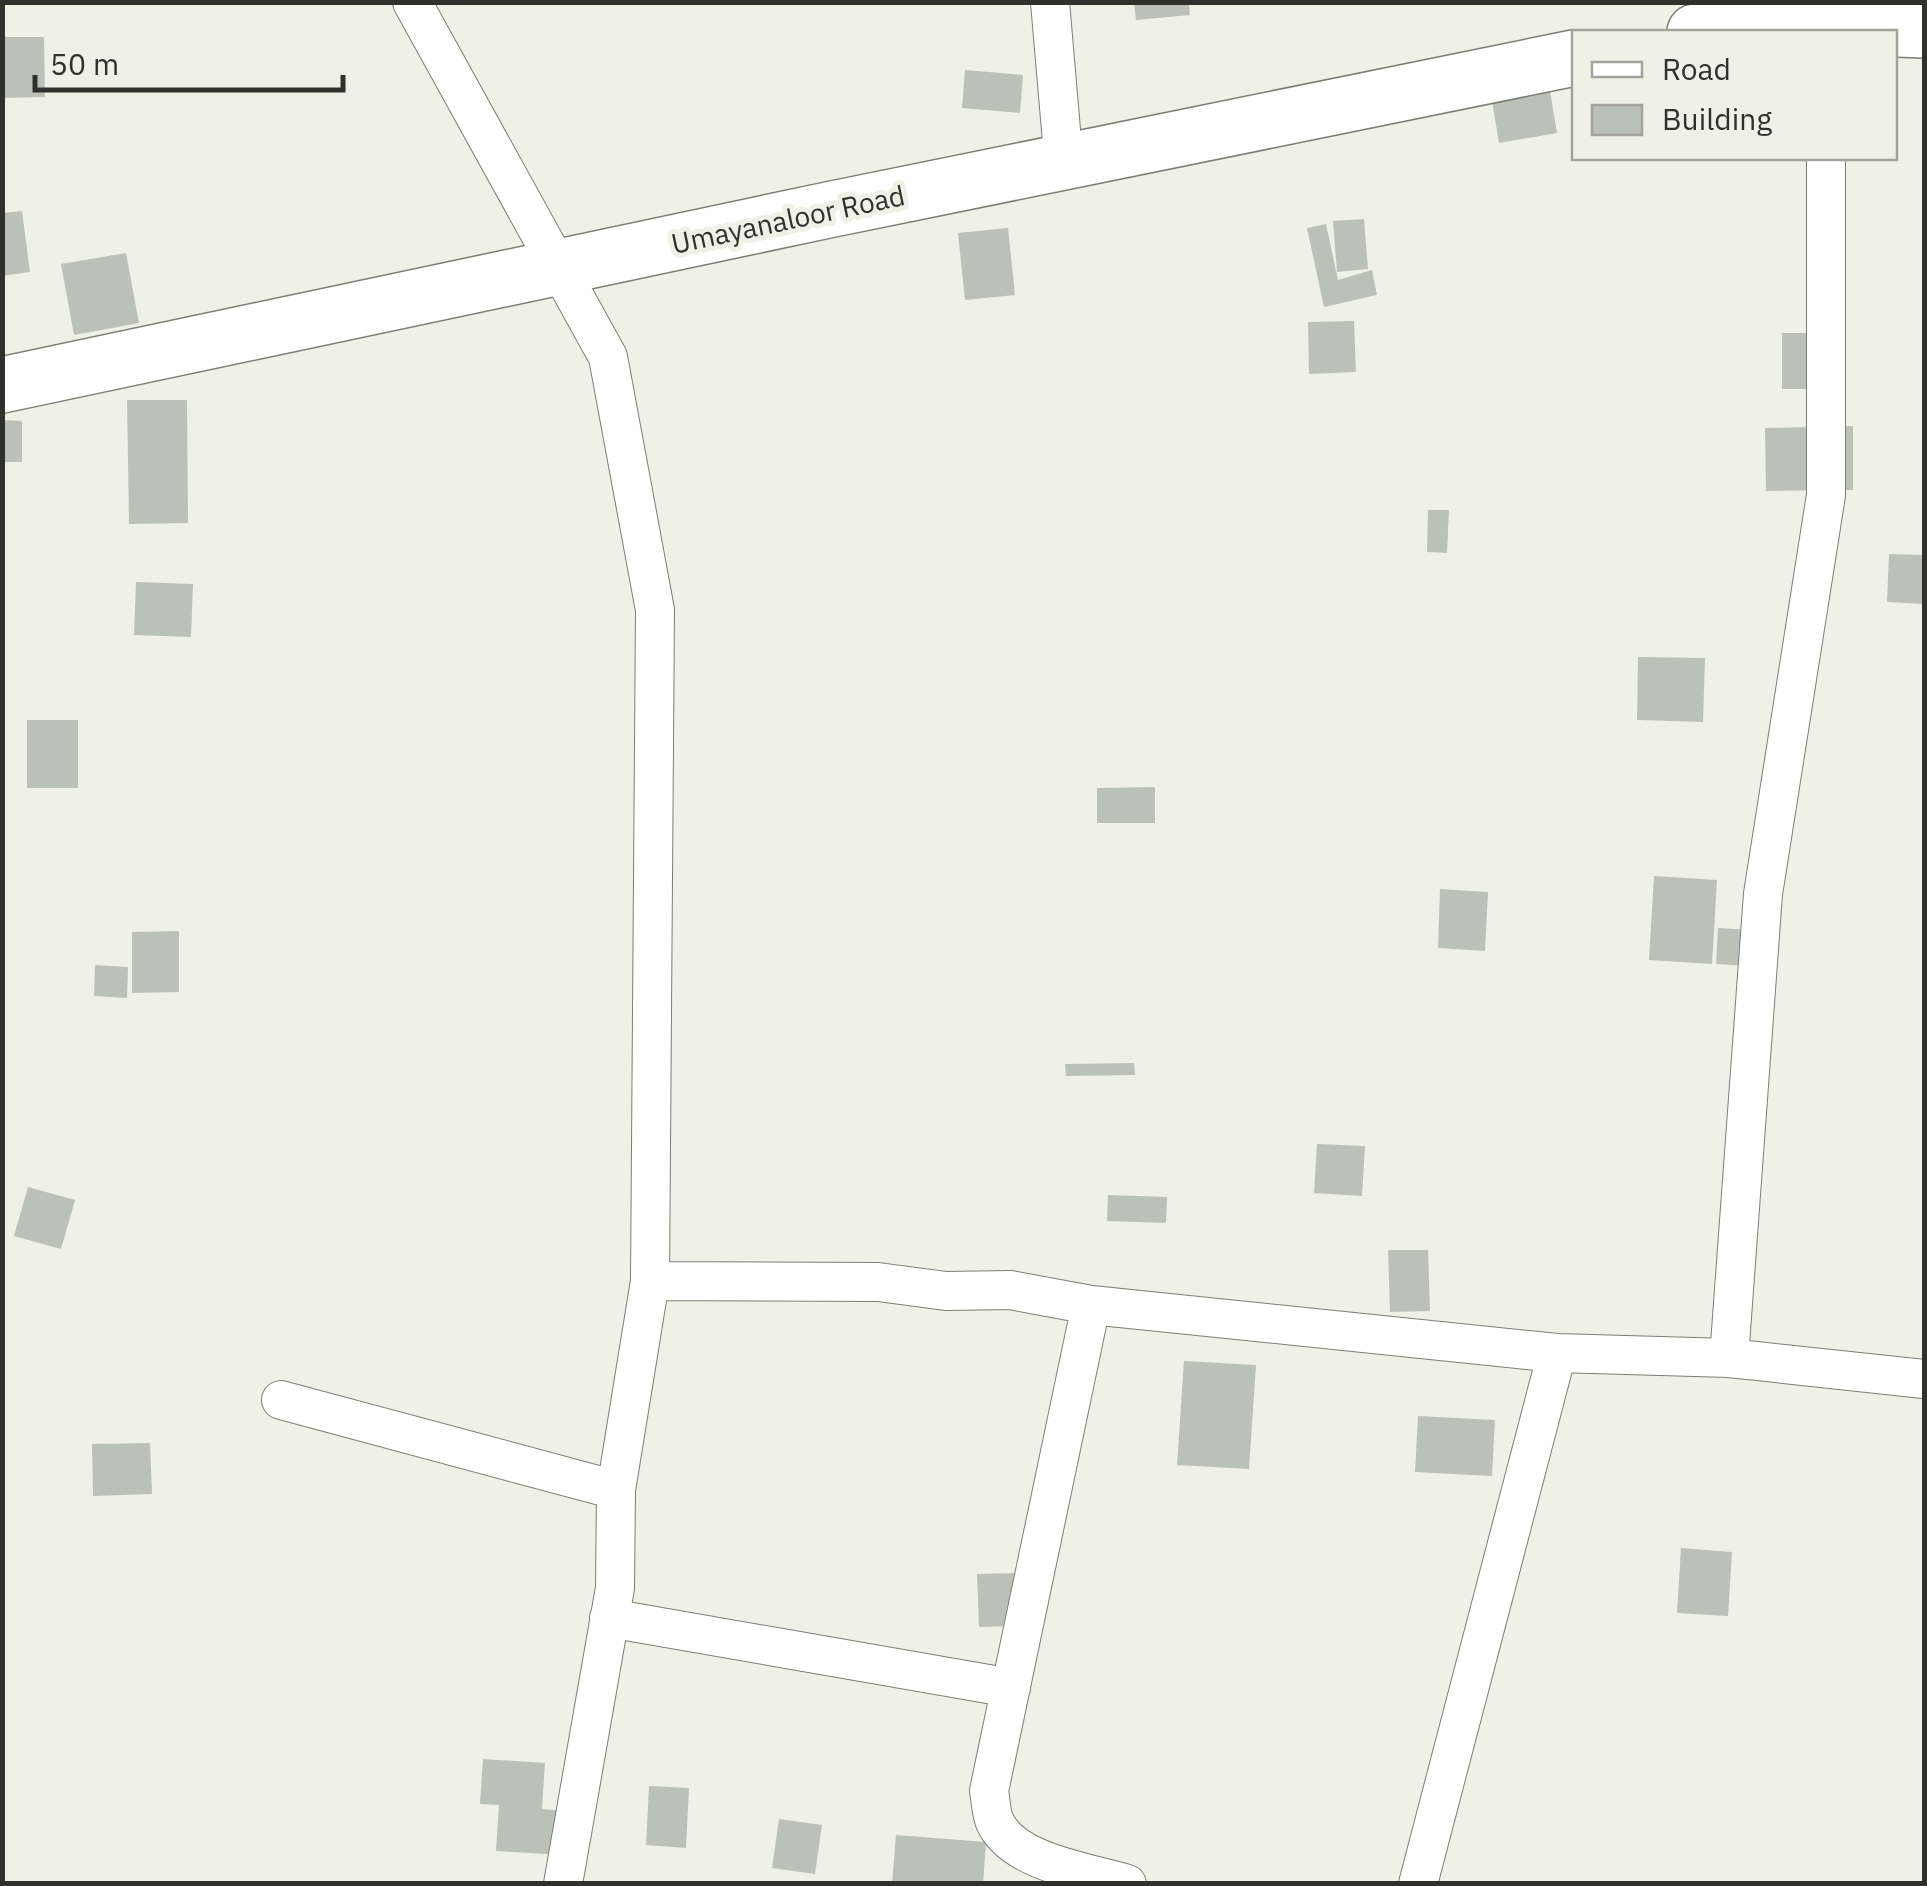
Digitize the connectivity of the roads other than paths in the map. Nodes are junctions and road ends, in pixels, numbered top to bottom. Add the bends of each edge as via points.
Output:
1 (412, 2) edge
2 (1050, 2) edge
3 (1726, 19) edge
4 (1826, 28) edge
5 (1924, 30) edge
6 (1572, 58) edge
7 (1826, 160) edge
8 (1064, 165) junction
9 (559, 267) junction
10 (2, 385) edge
11 (650, 1281) junction
12 (1091, 1305) junction
13 (1557, 1353) junction
14 (1729, 1358) junction
15 (1924, 1378) edge
16 (282, 1400) dead end
17 (616, 1490) junction
18 (609, 1618) junction
19 (1010, 1688) junction
20 (563, 1884) edge
21 (1128, 1884) edge
22 (1418, 1884) edge

1 - 9 street
2 - 8 street
3 - 4 main road
4 - 5 main road
6 - 8 main road, Umayanaloor Road
7 - 14 street via 1826,496 1763,894
8 - 9 main road, Umayanaloor Road
9 - 10 main road, Umayanaloor Road
9 - 11 street via 608,358 654,610
11 - 12 street via 878,1282 1010,1290
11 - 17 street
12 - 13 street
12 - 19 street
13 - 14 street
13 - 22 street
14 - 15 street
16 - 17 street
17 - 18 street
18 - 19 street
18 - 20 street
19 - 21 street via 989,1792 994,1821 1008,1841 1038,1856

